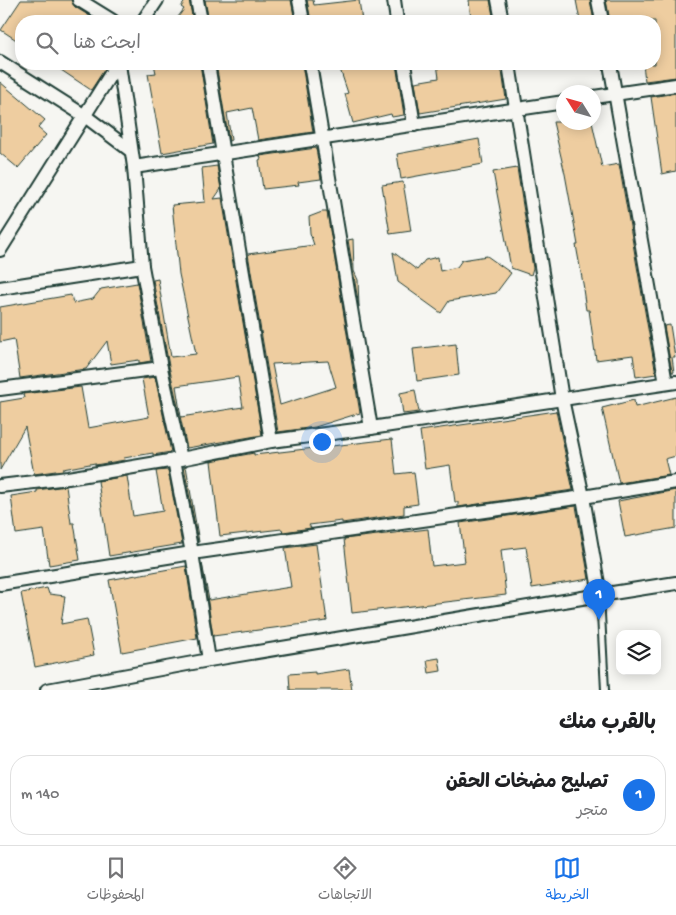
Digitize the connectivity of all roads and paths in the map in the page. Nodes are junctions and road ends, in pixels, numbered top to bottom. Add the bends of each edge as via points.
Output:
1 (79, 0) edge
2 (157, 0) edge
3 (197, 0) edge
4 (299, 0) edge
5 (394, 0) edge
6 (498, 0) edge
7 (598, 0) edge
8 (103, 15) edge
9 (147, 15) edge
10 (200, 15) edge
11 (302, 15) edge
12 (396, 15) edge
13 (501, 15) edge
14 (601, 15) edge
15 (0, 62) edge
16 (114, 70) edge
17 (119, 70) edge
18 (209, 70) edge
19 (311, 70) edge
20 (405, 70) edge
21 (510, 70) edge
22 (611, 70) edge
23 (676, 85) edge
24 (615, 94) junction
25 (601, 96) edge
26 (556, 103) edge
27 (517, 109) junction
28 (85, 116) junction
29 (414, 125) junction
30 (322, 138) junction
31 (130, 150) junction
32 (224, 153) junction
33 (134, 167) junction
34 (0, 250) edge
35 (142, 266) junction
36 (0, 288) edge
37 (160, 368) junction
38 (671, 382) edge
39 (0, 389) edge
40 (562, 399) junction
41 (370, 428) junction
42 (271, 441) junction
43 (178, 459) junction
44 (676, 482) edge
45 (0, 486) edge
46 (583, 497) junction
47 (192, 553) junction
48 (676, 583) edge
49 (0, 584) edge
50 (600, 595) junction
51 (210, 660) junction
52 (47, 690) edge
53 (605, 690) edge

1 - 8 street
2 - 9 street
3 - 10 street
4 - 11 street
5 - 12 street
6 - 13 street
7 - 14 street
15 - 28 street
16 - 28 street
17 - 31 street
18 - 32 street
19 - 30 street
20 - 29 street
21 - 27 street
22 - 24 street
23 - 24 street
24 - 25 street
24 - 38 street
26 - 27 street
27 - 29 street
27 - 40 street
28 - 31 street
28 - 34 street
29 - 30 street
30 - 32 street
30 - 41 street
31 - 33 street
32 - 33 street
32 - 42 street
33 - 35 street
35 - 36 street
35 - 37 street
37 - 39 street
37 - 43 street
38 - 40 street
40 - 41 street
40 - 46 street
41 - 42 street
42 - 43 street
43 - 45 street
43 - 47 street
44 - 46 street
46 - 47 street
46 - 50 street
47 - 49 street
47 - 51 street
48 - 50 street
50 - 51 street
50 - 53 lane
51 - 52 street

